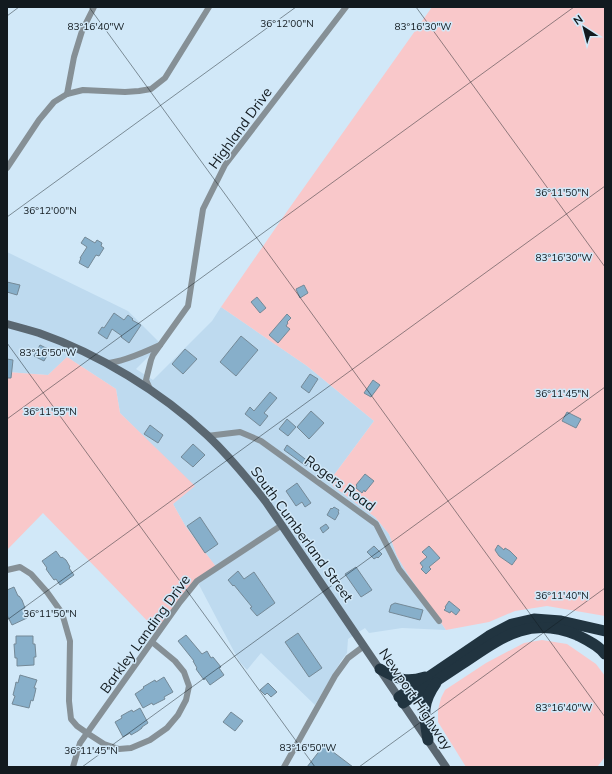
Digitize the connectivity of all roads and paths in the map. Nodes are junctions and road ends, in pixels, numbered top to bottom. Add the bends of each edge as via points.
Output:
1 (94, 7) edge
2 (209, 7) edge
3 (346, 7) edge
4 (67, 94) junction
5 (7, 168) edge
6 (7, 324) edge
7 (161, 344) junction
8 (105, 363) junction
9 (150, 390) junction
10 (208, 436) junction
11 (282, 525) junction
12 (7, 570) edge
13 (439, 621) dead end
14 (605, 631) edge
15 (152, 642) junction
16 (364, 646) junction
17 (605, 654) edge
18 (380, 669) junction
19 (434, 678) junction
20 (401, 700) junction
21 (87, 734) junction
22 (428, 740) junction
23 (73, 767) edge
24 (284, 767) edge
25 (446, 767) edge

1 - 4 street via 82,31
2 - 4 street via 165,78 151,89 125,92 83,90
3 - 7 street, Highland Drive via 225,165 204,209 188,306
4 - 5 street via 54,102 39,120
6 - 8 main road, South Cumberland Street via 40,333
7 - 8 street via 145,352
7 - 9 street, Highland Drive via 153,355 147,376
8 - 9 main road, South Cumberland Street
9 - 10 main road, South Cumberland Street
10 - 11 main road, South Cumberland Street via 254,487
10 - 13 street, Rogers Road via 240,432 261,441 376,524 399,569
11 - 15 street, Barkley Landing Drive via 197,581
11 - 16 main road, South Cumberland Street
12 - 21 street via 20,567 31,574 62,613 70,640 71,719
14 - 19 highway via 561,621 534,619 512,624 489,636
15 - 21 street, Barkley Landing Drive
15 - 21 street via 175,661 184,672 189,686 186,700 178,715 167,728 150,740 131,748 119,749
16 - 18 main road, Newport Highway
16 - 24 street via 348,658 335,676
17 - 19 highway via 588,640 570,632 536,627 515,632 497,641
18 - 19 highway via 404,680
18 - 20 main road, Newport Highway
19 - 20 highway
19 - 22 highway via 424,714
20 - 22 main road, Newport Highway
21 - 23 street, Barkley Landing Drive via 80,743
22 - 25 main road, Newport Highway

